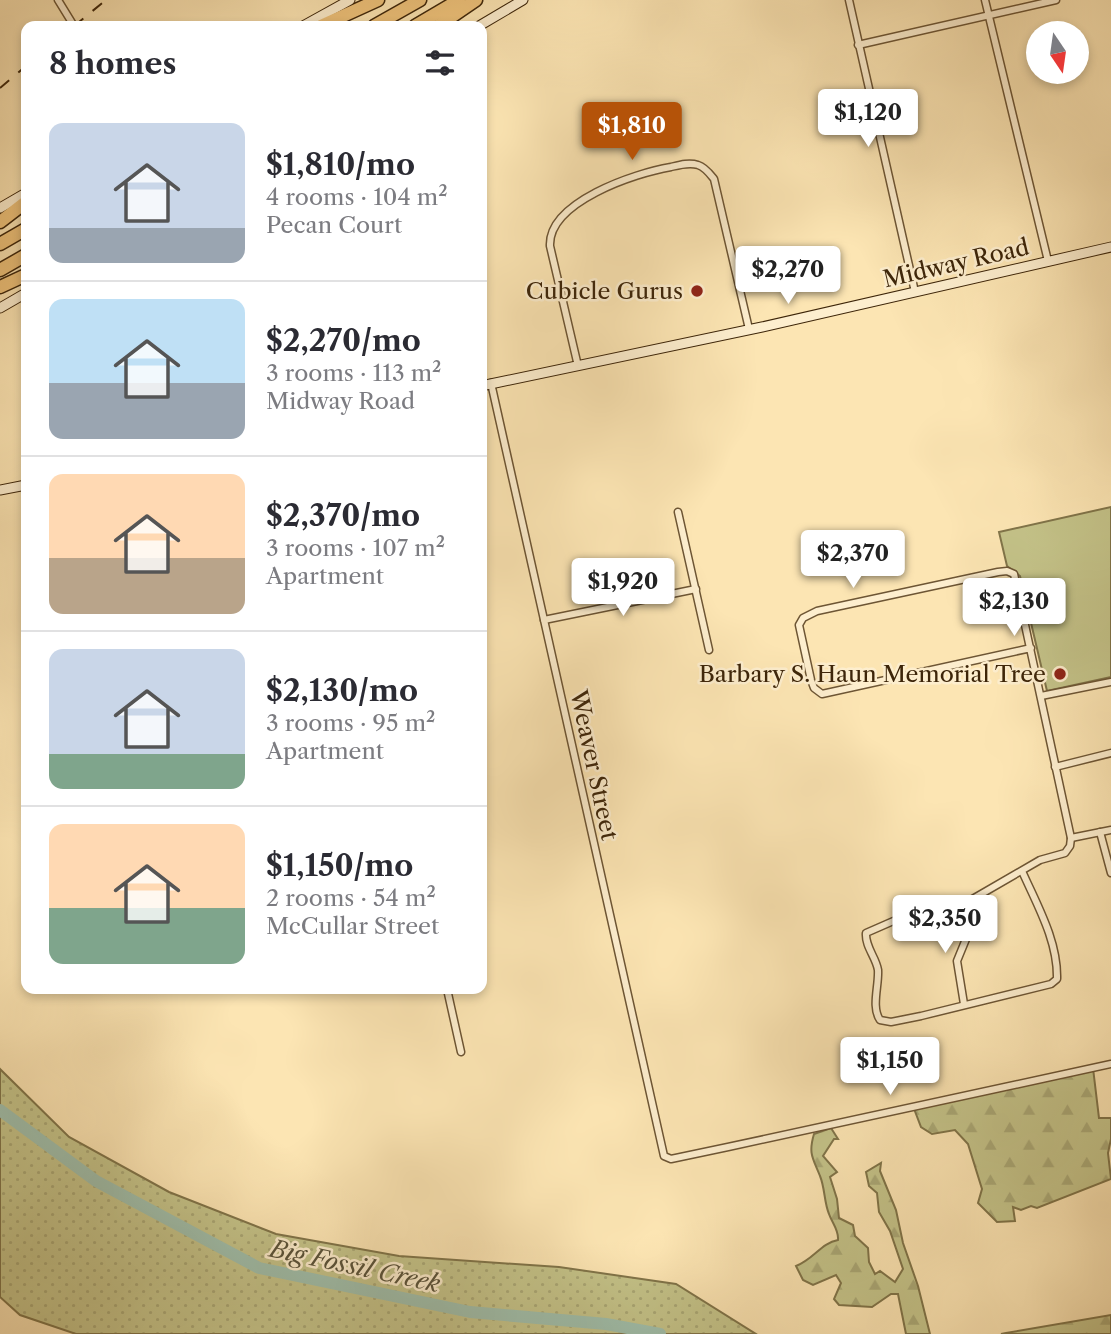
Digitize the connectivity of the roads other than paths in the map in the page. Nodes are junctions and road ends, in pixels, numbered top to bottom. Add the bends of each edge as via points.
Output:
1 (58, 0) edge
2 (349, 0) edge
3 (378, 0) edge
4 (420, 0) edge
5 (459, 0) edge
6 (476, 0) edge
7 (523, 0) edge
8 (849, 0) edge
9 (985, 0) edge
10 (1056, 0) edge
11 (988, 15) junction
12 (71, 21) edge
13 (312, 21) edge
14 (332, 21) edge
15 (383, 21) edge
16 (423, 21) edge
17 (445, 21) edge
18 (487, 21) edge
19 (858, 45) junction
20 (21, 195) edge
21 (21, 206) edge
22 (0, 208) edge
23 (0, 222) edge
24 (21, 232) edge
25 (0, 244) edge
26 (1111, 247) edge
27 (21, 257) edge
28 (1048, 261) junction
29 (0, 270) edge
30 (21, 277) edge
31 (0, 287) edge
32 (915, 292) junction
33 (21, 296) edge
34 (0, 308) edge
35 (749, 330) junction
36 (578, 366) junction
37 (487, 384) edge
38 (487, 388) edge
39 (21, 486) edge
40 (0, 490) edge
41 (678, 512) dead end
42 (696, 589) junction
43 (544, 620) junction
44 (1031, 648) junction
45 (709, 650) dead end
46 (1111, 682) edge
47 (1041, 696) junction
48 (1111, 754) edge
49 (1055, 767) junction
50 (1111, 830) edge
51 (1100, 832) junction
52 (1071, 838) junction
53 (1022, 871) junction
54 (1111, 873) edge
55 (964, 904) junction
56 (448, 994) edge
57 (964, 1004) junction
58 (461, 1052) dead end
59 (1111, 1064) edge

1 - 12 street
2 - 13 main road
3 - 14 highway
4 - 15 highway
5 - 16 highway
6 - 17 highway
7 - 18 main road
8 - 19 street
9 - 11 street
10 - 11 street
11 - 19 street
11 - 28 street
19 - 32 street
20 - 22 main road
21 - 23 highway
24 - 25 highway
26 - 28 main road, Midway Road
27 - 29 highway
28 - 32 main road, Midway Road
30 - 31 highway
32 - 35 main road, Midway Road
33 - 34 main road
35 - 36 main road, Midway Road
35 - 36 street via 714,179 698,164 649,171 619,180 586,198 551,231 550,246
36 - 37 main road, Midway Road
38 - 43 street, Weaver Street
39 - 40 main road
41 - 42 street
42 - 43 street
42 - 45 street
43 - 59 street, Weaver Street via 663,1154 671,1159
44 - 44 street via 1014,574 1007,571 808,614 801,621 814,688 822,694
44 - 47 street
46 - 47 street
47 - 49 street
48 - 49 street
49 - 52 street
50 - 51 street
51 - 52 street
51 - 54 street
52 - 53 street via 1065,853
53 - 55 street
53 - 57 street via 1052,939 1057,979
55 - 57 street via 966,939 957,961
55 - 57 street via 898,919 866,933 865,940 876,961 876,1011 884,1022
56 - 58 street

